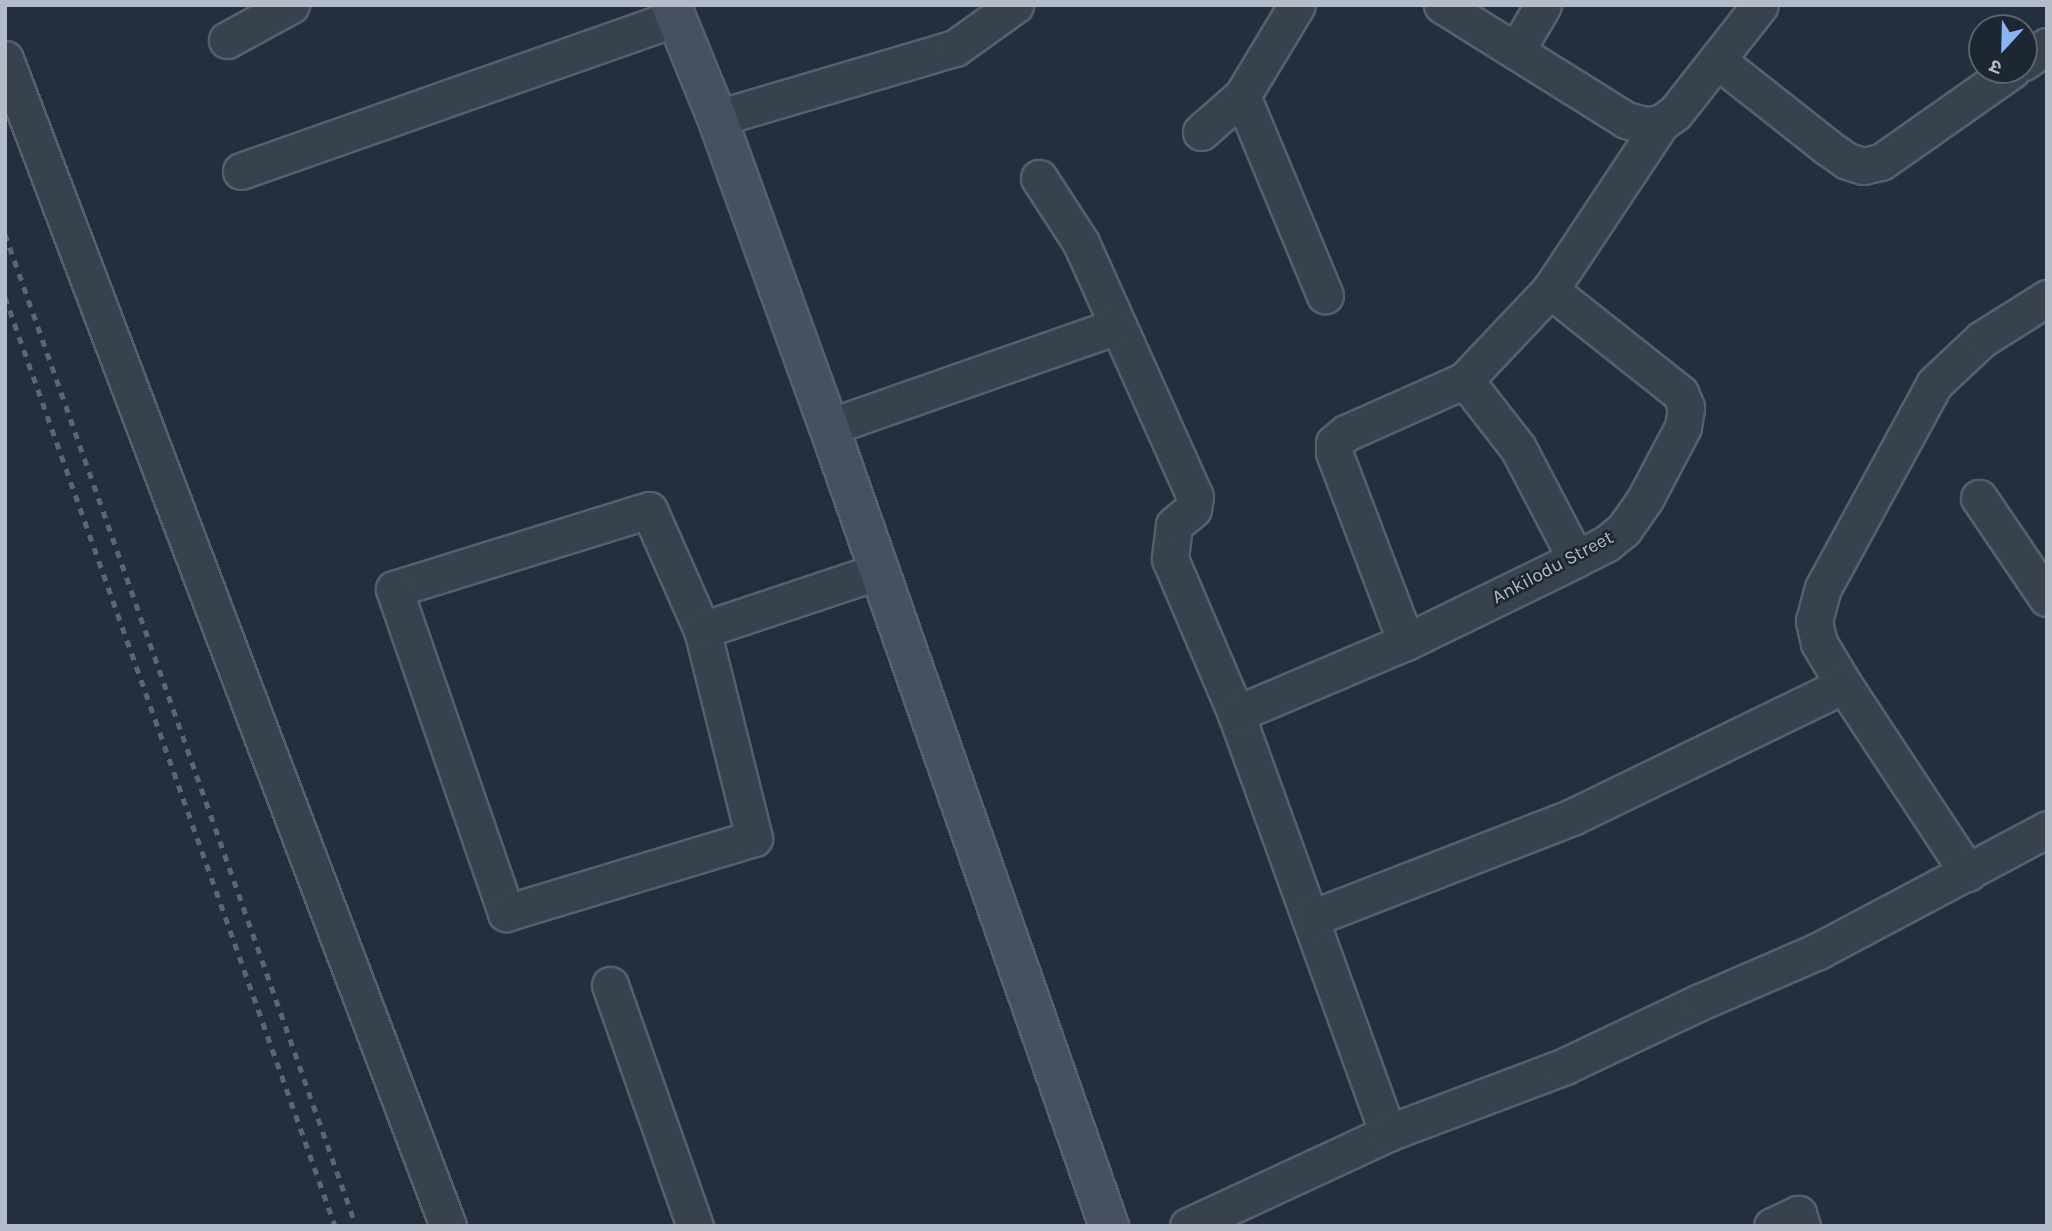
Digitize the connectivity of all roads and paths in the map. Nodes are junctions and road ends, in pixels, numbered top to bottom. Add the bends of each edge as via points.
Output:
1 (291, 5) edge
2 (1015, 5) edge
3 (1297, 5) edge
4 (1442, 5) edge
5 (1543, 5) edge
6 (1760, 5) edge
7 (674, 12) edge
8 (981, 16) edge
9 (227, 40) dead end
10 (1516, 51) junction
11 (5, 59) edge
12 (1717, 60) junction
13 (1992, 84) edge
14 (1242, 96) junction
15 (717, 118) junction
16 (1661, 123) junction
17 (1201, 132) dead end
18 (242, 171) dead end
19 (1040, 178) dead end
20 (1550, 290) junction
21 (1325, 295) dead end
22 (2047, 298) edge
23 (1118, 326) junction
24 (1465, 380) junction
25 (829, 427) junction
26 (1979, 498) dead end
27 (1576, 559) junction
28 (879, 571) junction
29 (2047, 598) edge
30 (702, 630) junction
31 (1406, 642) junction
32 (1844, 685) junction
33 (1236, 714) junction
34 (2047, 829) edge
35 (1968, 873) junction
36 (1312, 918) junction
37 (610, 985) dead end
38 (1388, 1133) junction
39 (447, 1226) edge
40 (695, 1226) edge
41 (1109, 1226) edge
42 (1188, 1226) edge
43 (1772, 1226) edge
44 (1802, 1226) edge

1 - 9 street
2 - 8 street
3 - 14 street
4 - 10 street
5 - 10 street
6 - 12 street
7 - 15 street
7 - 18 street
8 - 15 street via 955,48
10 - 16 street via 1626,120
11 - 39 street
12 - 13 street via 1847,161 1863,166 1881,162
12 - 16 street via 1675,113
14 - 17 street
14 - 21 street
15 - 25 street
16 - 20 street
19 - 23 street via 1081,243
20 - 24 street
20 - 27 street, Ankilodu Street via 1680,393 1686,407 1683,428 1624,529
22 - 32 street via 1982,339 1934,384 1823,588 1814,621 1819,643
23 - 25 street
23 - 33 street via 1195,497 1193,509 1174,525 1170,559
24 - 27 street via 1518,448
24 - 31 street via 1346,433 1334,443
25 - 28 street
26 - 29 street
27 - 31 street, Ankilodu Street
28 - 30 street
28 - 41 street
30 - 30 street via 754,838 506,913 394,589 649,510
31 - 33 street, Ankilodu Street
32 - 35 street
32 - 36 street via 1572,817
33 - 36 street
34 - 35 street
35 - 38 street via 1818,951 1566,1066
36 - 38 street
37 - 40 street
38 - 42 street
43 - 44 street via 1798,1214

